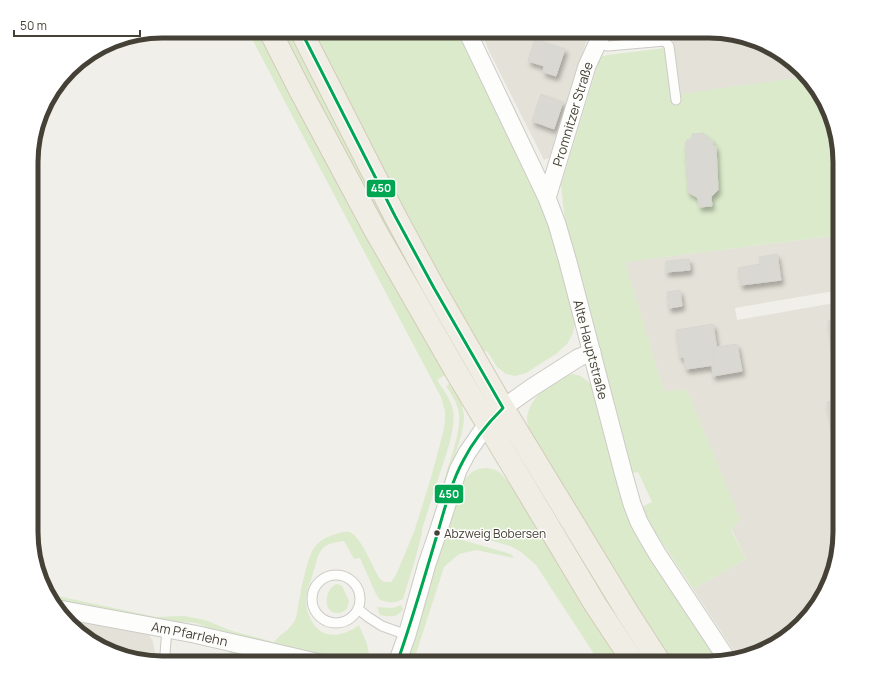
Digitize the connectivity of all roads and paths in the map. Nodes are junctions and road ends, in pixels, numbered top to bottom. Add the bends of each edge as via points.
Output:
1 (274, 38) edge
2 (305, 38) edge
3 (470, 38) edge
4 (600, 38) edge
5 (601, 38) edge
6 (676, 100) dead end
7 (547, 198) junction
8 (592, 352) junction
9 (503, 408) junction
10 (487, 424) junction
11 (358, 609) junction
12 (66, 610) edge
13 (167, 629) junction
14 (407, 635) junction
15 (724, 655) edge
16 (165, 656) edge
17 (290, 656) edge
18 (400, 656) edge
19 (629, 656) edge
20 (655, 656) edge

1 - 10 main road via 375,230
2 - 9 main road via 398,223
3 - 7 street, Alte Hauptstraße
4 - 7 street, Promnitzer Straße via 587,66
5 - 6 lane via 608,46 665,41 669,46
7 - 8 street, Alte Hauptstraße via 558,224
8 - 9 street via 578,358
8 - 15 street, Alte Hauptstraße via 623,472 639,522
9 - 10 street
9 - 20 main road
10 - 14 street via 458,470
10 - 19 main road via 595,604
11 - 11 lane via 360,601 356,585 342,575 325,577 314,589 312,606 322,619 330,623 346,621 354,616
11 - 14 lane via 382,626
12 - 13 street, Am Pfarrlehn
13 - 16 lane
13 - 17 street, Am Pfarrlehn
14 - 18 street

